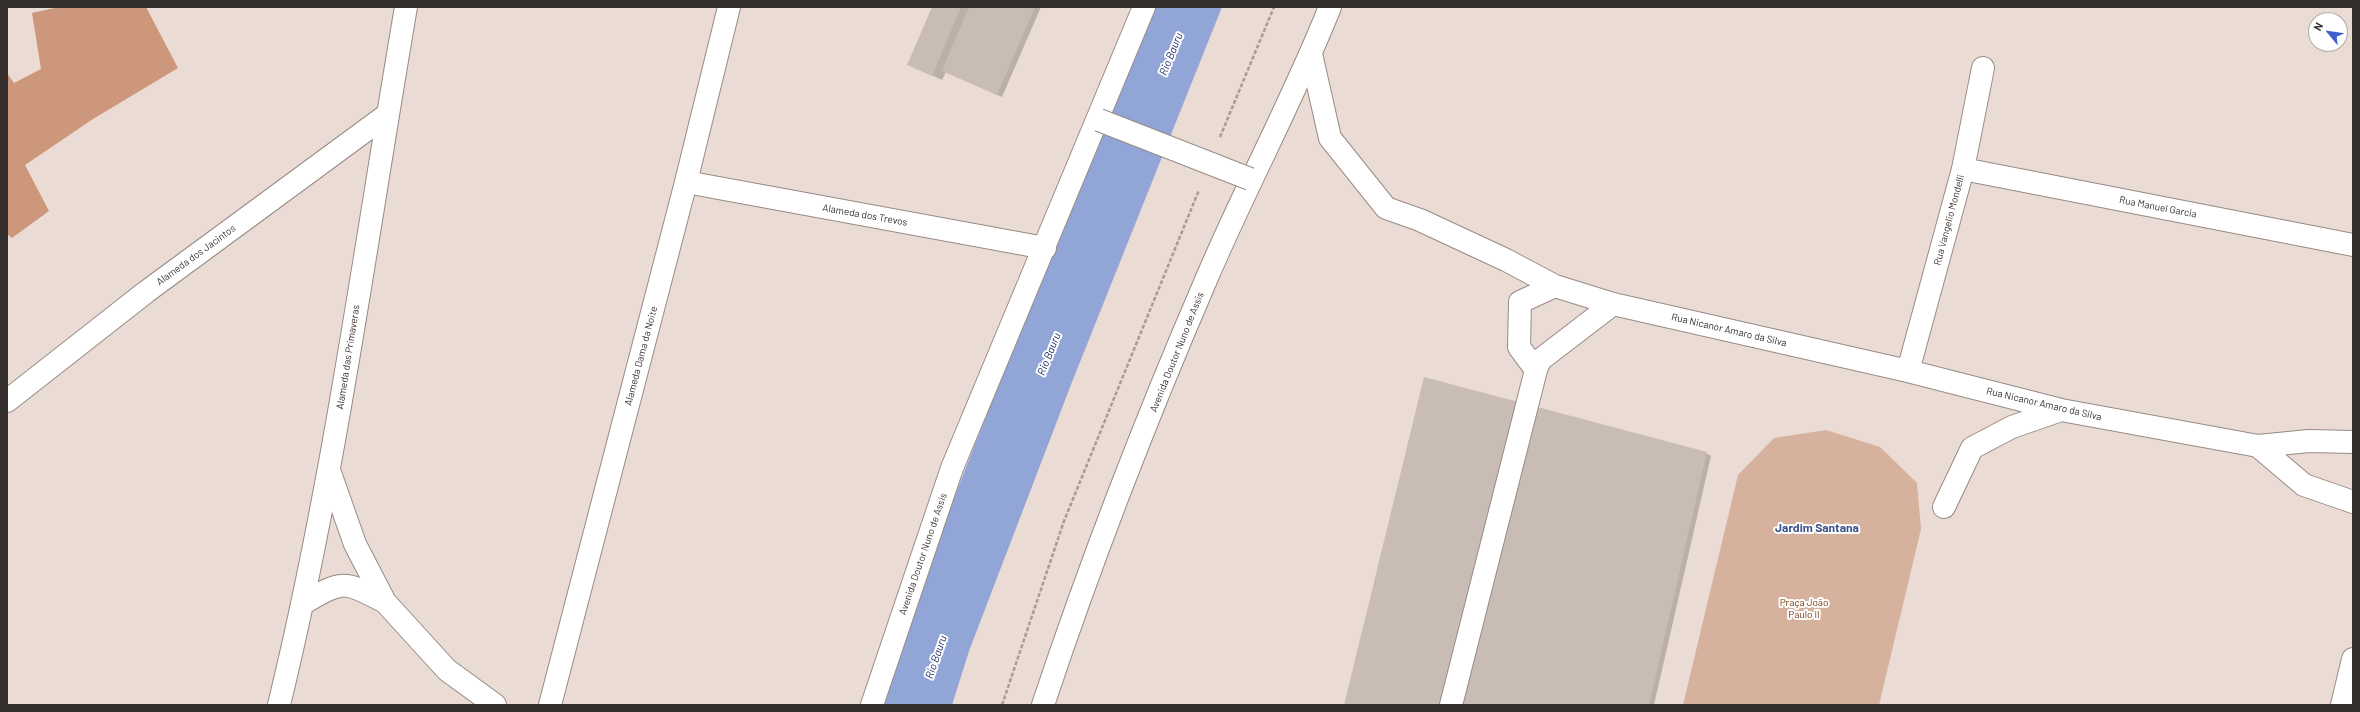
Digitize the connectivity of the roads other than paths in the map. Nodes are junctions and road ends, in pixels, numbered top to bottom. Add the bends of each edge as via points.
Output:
1 (406, 7) edge
2 (728, 7) edge
3 (1144, 7) edge
4 (1330, 7) edge
5 (1311, 54) junction
6 (1983, 68) dead end
7 (388, 114) junction
8 (1099, 120) junction
9 (1963, 169) junction
10 (1250, 179) junction
11 (686, 182) junction
12 (2353, 245) edge
13 (1045, 248) junction
14 (1554, 286) junction
15 (1613, 304) junction
16 (1536, 370) junction
17 (1908, 370) junction
18 (7, 401) edge
19 (2061, 410) junction
20 (2353, 442) edge
21 (2258, 446) junction
22 (330, 472) junction
23 (2353, 502) edge
24 (1944, 507) dead end
25 (385, 602) junction
26 (304, 603) junction
27 (2353, 659) edge
28 (279, 705) edge
29 (495, 705) edge
30 (550, 705) edge
31 (872, 705) edge
32 (1044, 705) edge
33 (1451, 705) edge
34 (2342, 705) edge

1 - 7 street, Alameda das Primaveras
2 - 11 street, Alameda Dama da Noite
3 - 8 street, Avenida Doutor Nuno de Assis
4 - 5 street, Avenida Doutor Nuno de Assis
5 - 10 street, Avenida Doutor Nuno de Assis
5 - 14 street, Rua Nicanor Amaro da Silva via 1330,138 1386,208 1420,220 1506,260
6 - 9 street, Rua Vangelio Mondelli
7 - 18 street, Alameda dos Jacintos via 146,292
7 - 22 street, Alameda das Primaveras
8 - 10 street, bridge
8 - 13 street, Avenida Doutor Nuno de Assis
9 - 12 street, Rua Manuel Garcia
9 - 17 street, Rua Vangelio Mondelli
10 - 32 street, Avenida Doutor Nuno de Assis via 1205,280 1105,531
11 - 13 street, Alameda dos Trevos
11 - 30 street, Alameda Dama da Noite
13 - 31 street, Avenida Doutor Nuno de Assis via 952,468
14 - 15 street, Rua Nicanor Amaro da Silva
14 - 16 street via 1520,302 1519,346
15 - 16 street via 1540,360
15 - 17 street, Rua Nicanor Amaro da Silva
16 - 33 street
17 - 19 street, Rua Nicanor Amaro da Silva
19 - 21 street, Rua Nicanor Amaro da Silva
19 - 24 street via 2012,427 1972,448
20 - 21 street, Rua Nicanor Amaro da Silva via 2309,441
21 - 23 street, Rua Nicanor Amaro da Silva via 2304,485
22 - 25 street via 355,544
22 - 26 street, Alameda das Primaveras
25 - 26 street via 351,585 329,588
25 - 29 street via 447,670
26 - 28 street, Alameda das Primaveras
27 - 34 street

